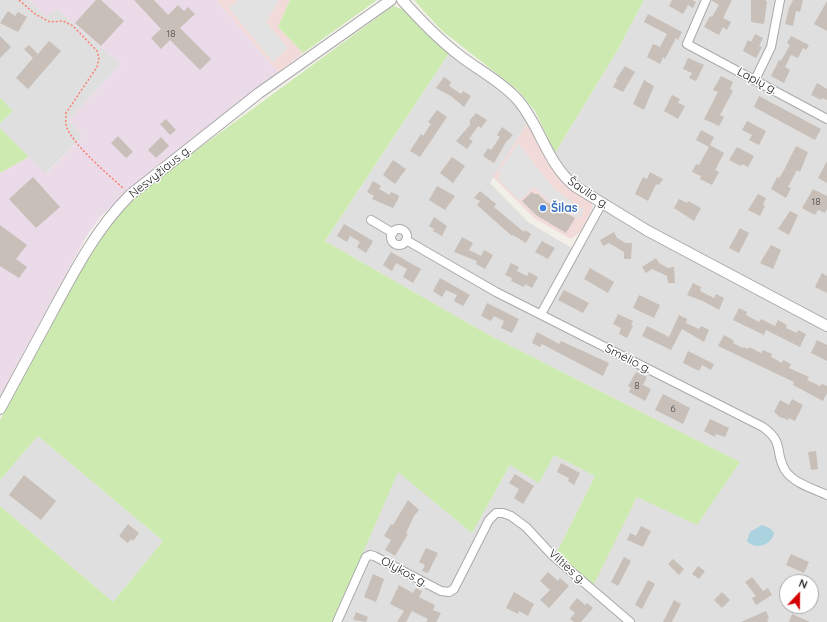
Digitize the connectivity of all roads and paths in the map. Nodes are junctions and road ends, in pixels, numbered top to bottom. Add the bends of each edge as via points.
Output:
1 (19, 0) edge
2 (391, 0) edge
3 (402, 0) edge
4 (706, 0) edge
5 (780, 0) edge
6 (755, 80) junction
7 (827, 119) edge
8 (130, 195) junction
9 (602, 204) junction
10 (370, 220) dead end
11 (541, 314) junction
12 (827, 326) edge
13 (0, 409) edge
14 (827, 495) edge
15 (441, 592) joint
16 (337, 622) edge
17 (630, 622) edge

1 - 8 path via 35,14 50,22 63,22 73,26 97,51 97,67 66,113 65,121 75,140
2 - 8 street, Nesvyžiaus g. via 259,93
3 - 9 street, Šaulio g. via 445,44 517,98 534,122 566,179
4 - 6 street, Lapių g. via 687,44
5 - 6 street via 771,47
6 - 7 street, Lapių g.
8 - 13 street, Nesvyžiaus g. via 116,209 91,243
9 - 11 street
9 - 12 street, Šaulio g.
10 - 11 street, Smėlio g. via 393,233 392,239 396,244 402,244 406,240 496,292
11 - 14 street, Smėlio g. via 763,427 776,439 782,461 790,475
15 - 16 street, Olykos g. via 370,555 363,561
15 - 17 street, Vilties g. via 454,589 489,520 496,513 504,513 526,527 552,555

